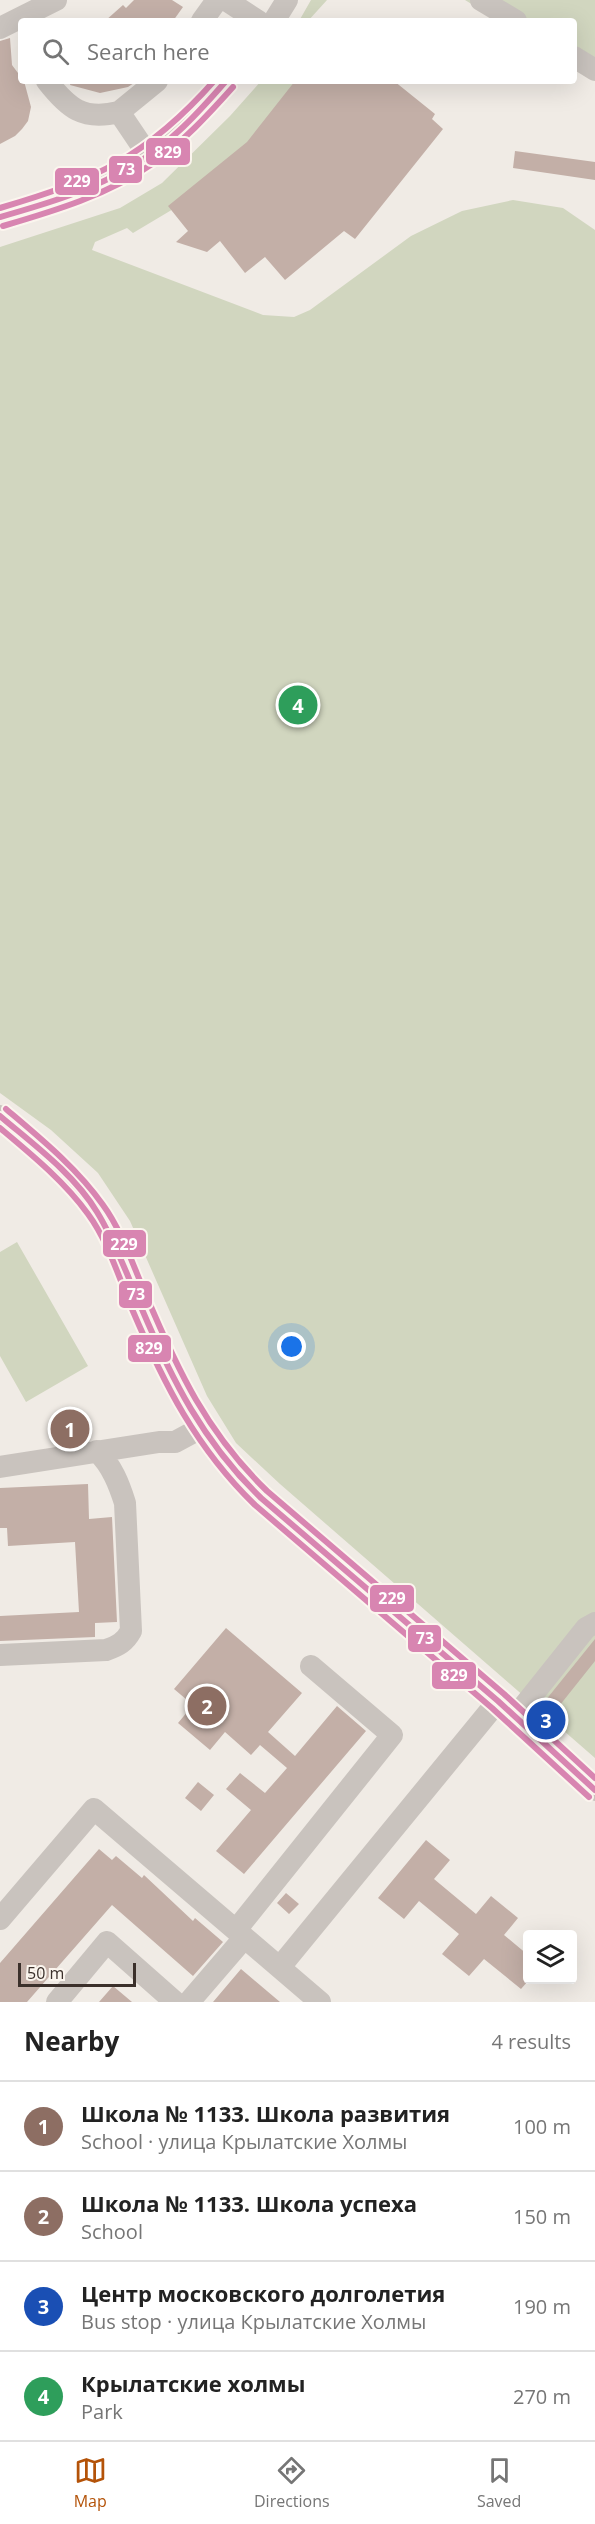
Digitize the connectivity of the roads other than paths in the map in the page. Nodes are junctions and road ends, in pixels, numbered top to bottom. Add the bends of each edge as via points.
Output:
1 (56, 0) edge
2 (217, 0) edge
3 (226, 0) edge
4 (287, 0) edge
5 (481, 0) edge
6 (22, 18) edge
7 (204, 18) edge
8 (253, 18) edge
9 (276, 18) edge
10 (511, 18) edge
11 (577, 59) edge
12 (595, 70) edge
13 (49, 84) edge
14 (153, 84) edge
15 (223, 84) edge
16 (119, 112) junction
17 (148, 155) junction
18 (0, 217) edge
19 (0, 1116) edge
20 (201, 1428) junction
21 (97, 1451) junction
22 (0, 1467) edge
23 (595, 1623) edge
24 (0, 1655) edge
25 (311, 1666) dead end
26 (498, 1701) junction
27 (514, 1717) junction
28 (595, 1790) edge
29 (0, 1919) edge
30 (240, 1934) junction
31 (280, 1967) junction
32 (57, 2002) edge
33 (175, 2002) edge
34 (189, 2002) edge
35 (320, 2002) edge

1 - 6 street
2 - 7 street
3 - 8 street
4 - 9 street
5 - 10 street
11 - 12 street
13 - 16 street via 74,110 89,115
14 - 16 street
15 - 17 street via 186,124
16 - 17 street
17 - 18 street via 112,177
19 - 20 street via 58,1166 97,1211
20 - 21 street via 175,1442
20 - 26 street via 261,1498
21 - 22 street
21 - 24 street via 120,1485 126,1503 131,1630 118,1646 106,1650
23 - 27 street via 585,1628
25 - 30 street via 392,1735
26 - 27 street
26 - 31 street
27 - 28 street
29 - 30 street via 94,1809
30 - 31 street
30 - 34 street
31 - 35 street
32 - 33 street via 107,1942

